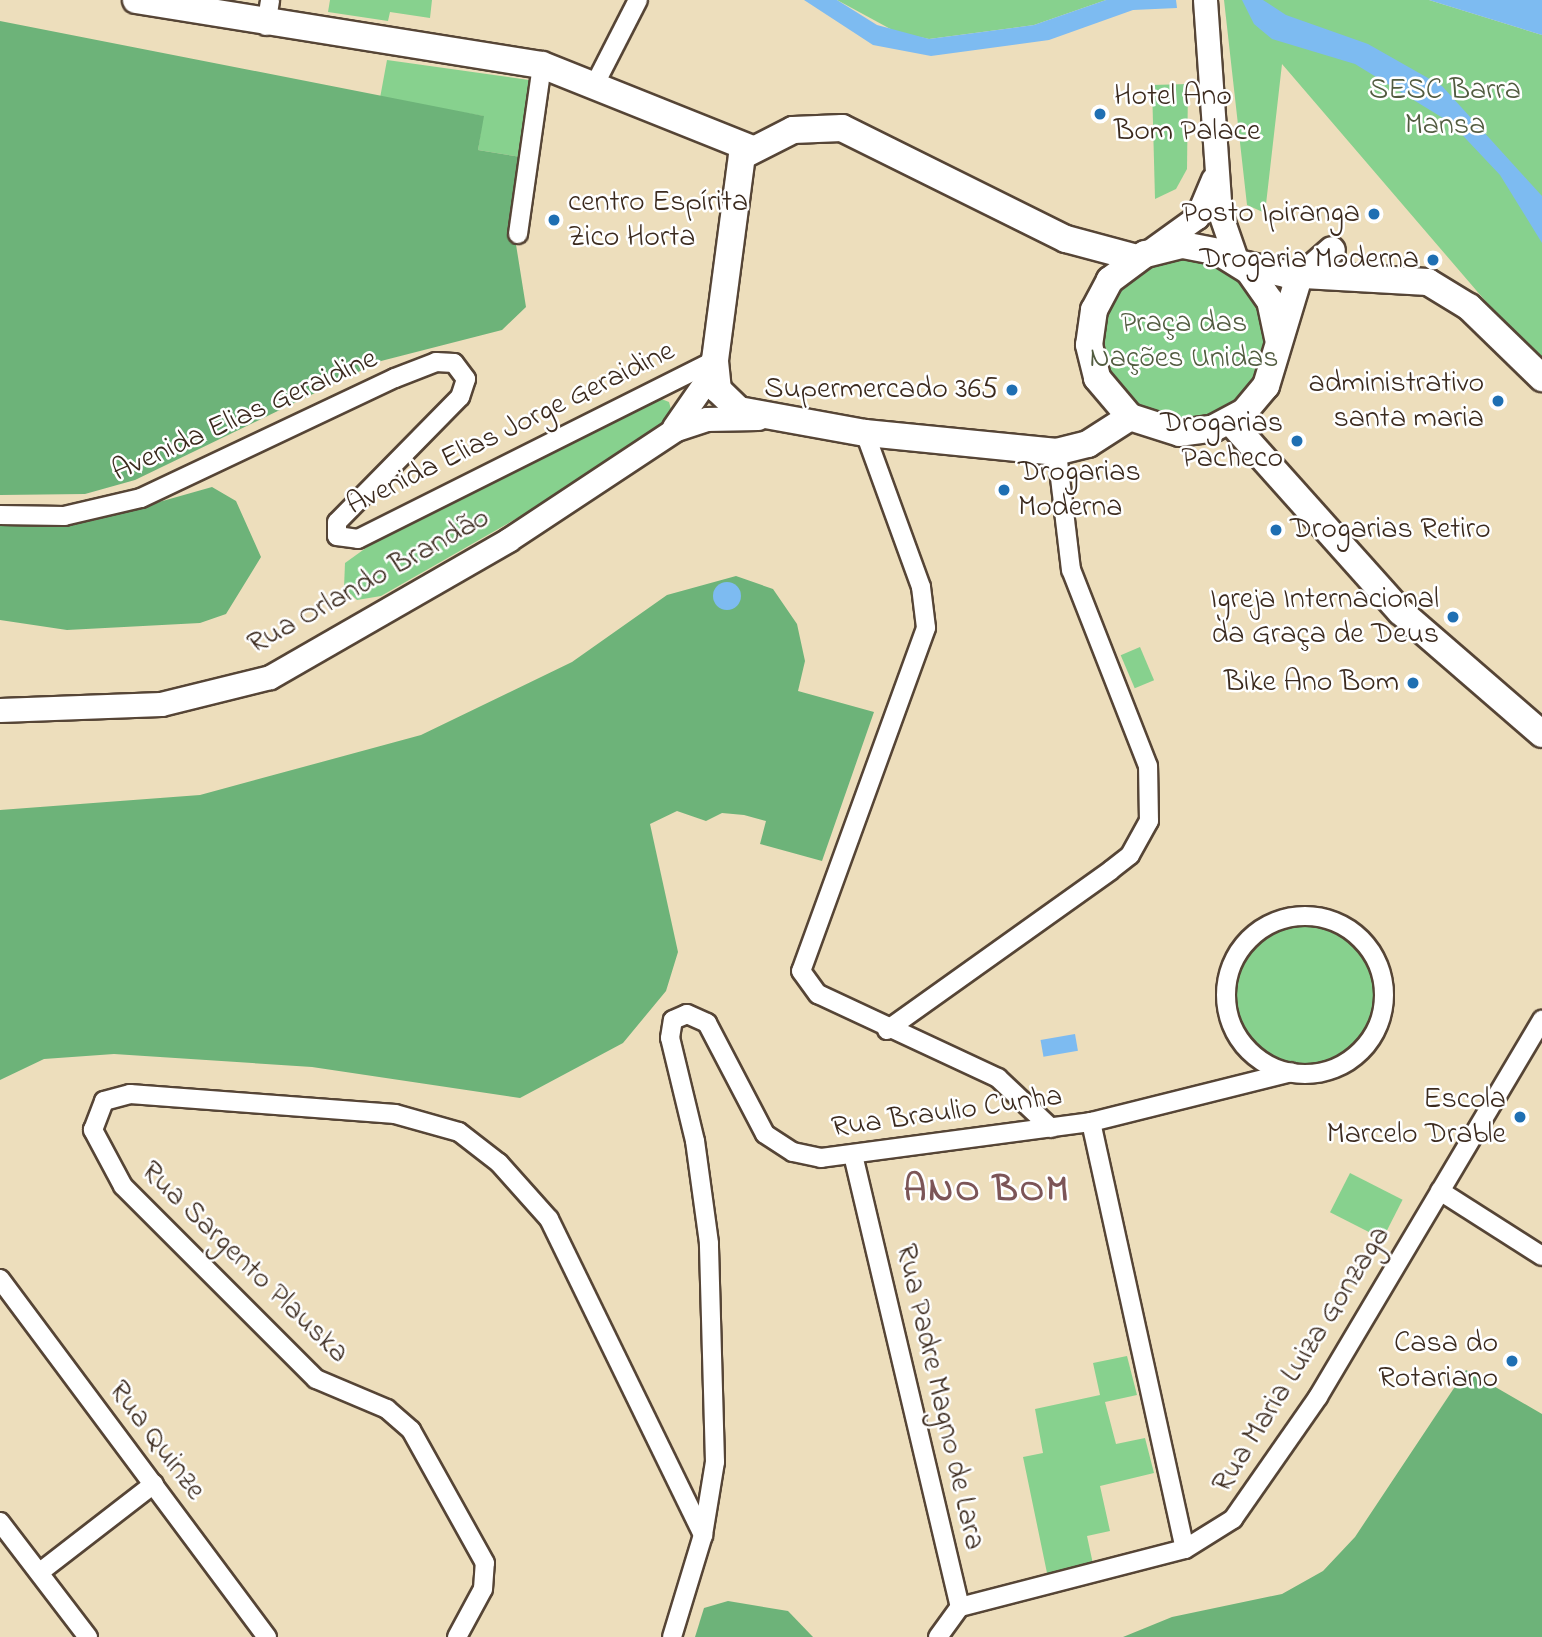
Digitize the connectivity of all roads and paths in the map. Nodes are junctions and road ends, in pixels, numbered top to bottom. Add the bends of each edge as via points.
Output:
1 (135, 0) edge
2 (638, 0) edge
3 (1205, 0) edge
4 (268, 13) edge
5 (542, 65) junction
6 (596, 82) junction
7 (749, 148) junction
8 (1218, 152) junction
9 (518, 234) dead end
10 (1332, 250) dead end
11 (1141, 256) junction
12 (1237, 262) junction
13 (1300, 275) junction
14 (1278, 338) junction
15 (715, 364) junction
16 (465, 374) joint
17 (1542, 378) edge
18 (1130, 417) junction
19 (764, 418) junction
20 (1230, 421) junction
21 (865, 433) junction
22 (659, 441) junction
23 (1057, 452) junction
24 (0, 515) edge
25 (0, 710) edge
26 (1542, 734) edge
27 (1542, 1020) edge
28 (887, 1030) junction
29 (1291, 1072) junction
30 (1091, 1122) junction
31 (1051, 1128) junction
32 (854, 1159) junction
33 (1440, 1191) junction
34 (1542, 1256) edge
35 (0, 1279) edge
36 (154, 1484) junction
37 (0, 1522) edge
38 (703, 1535) junction
39 (1185, 1549) junction
40 (40, 1572) junction
41 (960, 1606) junction
42 (88, 1637) edge
43 (267, 1637) edge
44 (457, 1637) edge
45 (672, 1637) edge
46 (938, 1637) edge

1 - 4 main road
2 - 6 street
3 - 8 street
4 - 5 main road
5 - 6 main road
5 - 9 street
6 - 7 main road
7 - 11 main road via 806,127 842,128 1066,239
7 - 15 main road via 737,170
8 - 11 street via 1212,188 1197,217
8 - 12 street via 1223,233
10 - 13 main road
11 - 12 main road via 1201,247
11 - 18 main road via 1110,280 1090,327 1097,378
12 - 13 main road
12 - 14 main road via 1265,290
13 - 14 main road
13 - 17 main road via 1428,282 1469,307
14 - 20 main road via 1266,386
15 - 16 street, Avenida Elias Jorge Geraidine via 376,532 353,540 337,536 336,526 346,509 460,397
15 - 19 main road via 725,400
15 - 22 street via 696,401
16 - 24 street, Avenida Elias Geraidine via 451,362 426,365 129,502 64,516
18 - 20 main road via 1180,433
18 - 23 main road via 1088,444
19 - 21 main road
19 - 22 street via 696,421
20 - 26 main road via 1401,612
21 - 23 main road
21 - 28 street via 920,587 926,628 801,971 818,994
22 - 25 street, Rua Orlando Brandão via 427,590 270,677 161,705
23 - 28 street via 1071,570 1148,766 1149,821 1130,855
27 - 33 street, Rua Maria Luiza Gonzaga
28 - 31 street via 998,1078
29 - 29 street via 1322,1071 1357,1054 1371,1037 1383,1003 1381,972 1366,945 1342,925 1312,916 1258,931 1227,978 1226,1006 1243,1044
29 - 30 street, Rua Braulio Cunha
30 - 31 street, Rua Braulio Cunha
30 - 39 street
31 - 32 street, Rua Braulio Cunha
32 - 38 street, Rua Braulio Cunha via 803,1155 772,1140 712,1031 687,1014 669,1030 709,1243 715,1462
32 - 41 street, Rua Padre Magno de Lara
33 - 34 street
33 - 39 street, Rua Maria Luiza Gonzaga via 1254,1493 1223,1529
35 - 36 street, Rua Quinze
36 - 40 street
36 - 43 street, Rua Quinze
37 - 40 street
38 - 44 street, Rua Sargento Plauska via 549,1219 479,1146 448,1126 419,1117 130,1094 109,1098 94,1115 95,1138 114,1175 316,1379 400,1418 470,1527 485,1575
38 - 45 street
39 - 41 street, Rua Maria Luiza Gonzaga
40 - 42 street
41 - 46 street

